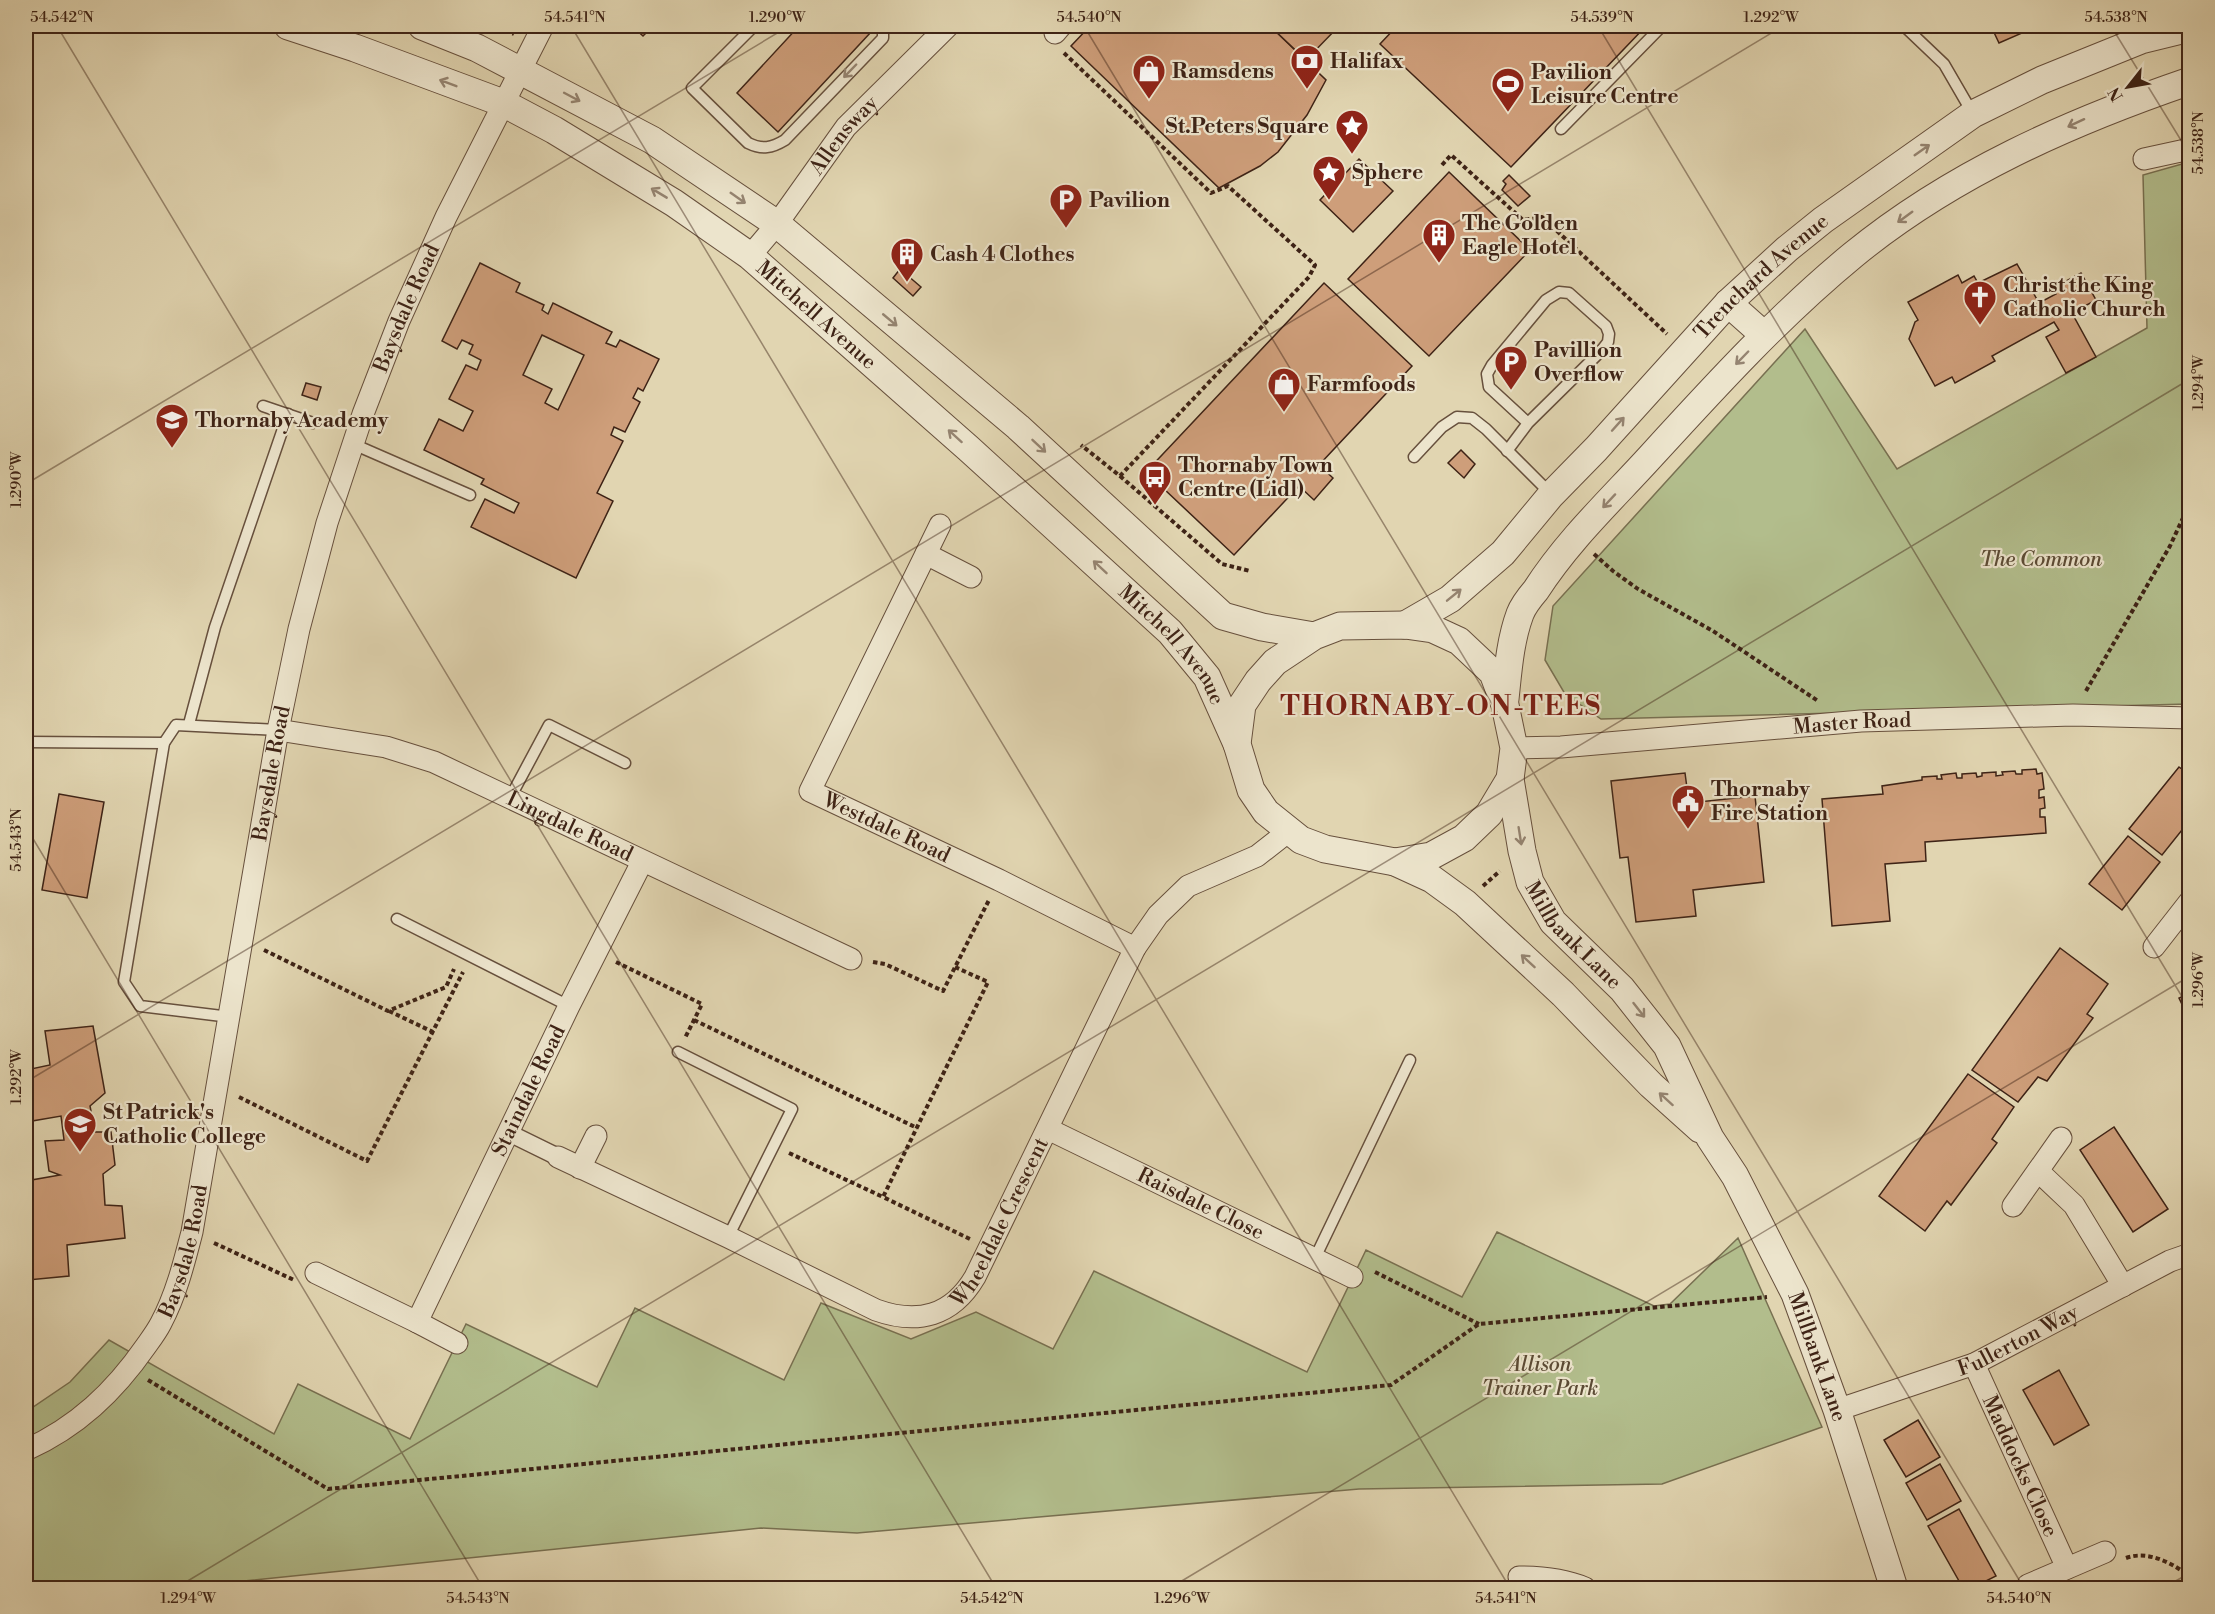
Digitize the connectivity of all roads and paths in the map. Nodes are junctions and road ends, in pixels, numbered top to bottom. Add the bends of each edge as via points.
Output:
1 (288, 26) edge
2 (422, 26) edge
3 (543, 26) edge
4 (754, 26) edge
5 (883, 26) edge
6 (948, 26) edge
7 (1662, 26) edge
8 (1905, 26) edge
9 (2190, 28) edge
10 (1058, 29) edge
11 (520, 69) junction
12 (2190, 81) edge
13 (502, 103) junction
14 (1973, 114) junction
15 (1561, 129) dead end
16 (2190, 149) edge
17 (2144, 159) dead end
18 (1442, 165) dead end
19 (777, 224) junction
20 (750, 256) junction
21 (1728, 303) junction
22 (1764, 335) junction
23 (1685, 351) junction
24 (263, 406) dead end
25 (288, 414) junction
26 (313, 423) dead end
27 (1528, 423) junction
28 (1073, 439) dead end
29 (353, 444) junction
30 (1507, 451) junction
31 (1414, 457) dead end
32 (1120, 476) junction
33 (2190, 488) edge
34 (470, 495) dead end
35 (1551, 495) junction
36 (2189, 506) edge
37 (940, 525) dead end
38 (1576, 538) junction
39 (926, 554) junction
40 (1250, 571) dead end
41 (971, 577) dead end
42 (1405, 625) junction
43 (1314, 636) junction
44 (1505, 705) junction
45 (2073, 715) junction
46 (2190, 718) edge
47 (1840, 723) junction
48 (189, 724) junction
49 (278, 730) junction
50 (26, 742) edge
51 (164, 743) junction
52 (1236, 744) junction
53 (1514, 748) junction
54 (625, 763) dead end
55 (1510, 779) junction
56 (510, 798) junction
57 (1289, 831) junction
58 (1522, 851) junction
59 (642, 862) junction
60 (1395, 862) junction
61 (999, 880) junction
62 (2190, 901) edge
63 (1465, 903) junction
64 (397, 919) dead end
65 (242, 939) junction
66 (2154, 947) dead end
67 (1135, 948) junction
68 (596, 953) junction
69 (467, 954) junction
70 (851, 959) joint
71 (955, 967) junction
72 (569, 1006) junction
73 (388, 1011) junction
74 (230, 1017) junction
75 (694, 1020) junction
76 (433, 1032) junction
77 (678, 1052) joint
78 (1410, 1060) dead end
79 (217, 1086) junction
80 (917, 1128) junction
81 (1048, 1129) junction
82 (509, 1133) junction
83 (596, 1136) dead end
84 (1710, 1138) junction
85 (2061, 1138) dead end
86 (774, 1145) junction
87 (558, 1157) joint
88 (580, 1167) junction
89 (2038, 1171) junction
90 (883, 1197) junction
91 (2013, 1206) dead end
92 (192, 1232) junction
93 (728, 1237) junction
94 (990, 1248) junction
95 (2190, 1254) edge
96 (1315, 1258) junction
97 (316, 1273) joint
98 (1352, 1277) joint
99 (2123, 1286) junction
100 (1795, 1294) junction
101 (417, 1322) junction
102 (1479, 1324) junction
103 (457, 1342) dead end
104 (1974, 1364) junction
105 (130, 1369) junction
106 (1837, 1410) junction
107 (26, 1450) edge
108 (2105, 1552) joint
109 (2067, 1568) junction
110 (1520, 1577) dead end
111 (2190, 1577) edge
112 (2028, 1585) dead end
113 (1585, 1588) edge
114 (1894, 1588) edge

13 -> 1 street, Mitchell Avenue
2 - 11 street, Mitchell Avenue
3 - 11 street, Baysdale Road
5 -> 4 lane via 883,38 784,140 776,146 756,147 692,88
6 - 19 street, Allensway via 846,127
7 - 15 lane
8 - 14 lane via 1944,64
9 - 14 street, Trenchard Avenue via 2141,40 2042,80
10 - 32 path via 1063,53 1211,193 1228,186 1315,265 1309,277
11 - 13 street, Baysdale Road
11 -> 19 street, Mitchell Avenue via 652,140
12 -> 22 street, Trenchard Avenue via 2088,117 2008,155 1922,205 1854,254
20 -> 13 street, Mitchell Avenue via 674,203
13 - 29 street, Baysdale Road via 399,321
21 -> 14 street, Trenchard Avenue via 1823,220
16 - 17 street
18 - 23 path via 1451,155 1523,220 1542,217
19 - 20 street, Allensway
19 -> 43 street, Mitchell Avenue via 1018,428 1223,616
52 -> 20 street, Mitchell Avenue via 1207,677 1170,632
21 - 22 street
21 - 23 street, Trenchard Avenue
22 -> 38 street, Trenchard Avenue
35 -> 23 street, Trenchard Avenue
24 - 25 lane
25 - 26 lane
25 - 48 lane via 215,627
27 - 27 lane via 1608,342 1606,326 1569,293 1559,292 1546,300 1487,374 1489,387
27 - 30 lane
28 - 32 path
29 - 34 lane
29 - 49 street, Baysdale Road via 299,629
30 - 31 lane via 1472,418 1457,417
30 - 35 lane
32 - 40 path via 1222,564
33 - 36 path
42 -> 35 street, Trenchard Avenue via 1450,599 1503,553
36 - 45 path
37 - 39 street, Westdale Road
38 - 44 street, Trenchard Avenue via 1554,562 1520,613 1510,653
38 - 47 path via 1612,571 1814,698
39 - 41 street
39 - 61 street, Westdale Road via 810,791
42 - 43 street, Mitchell Avenue via 1340,626
42 - 44 street, Mitchell Avenue via 1433,629 1459,641 1493,673
43 - 52 street, Mitchell Avenue via 1275,662 1258,681 1242,705
44 - 53 street, Mitchell Avenue
45 - 46 street, Master Road
45 - 47 street, Master Road
47 - 53 street, Master Road
48 - 49 lane
48 - 51 lane via 176,725
49 - 56 street, Lingdale Road via 386,747 434,762
49 - 65 street, Baysdale Road
50 - 51 lane
51 - 74 lane via 124,982 140,1006
52 - 57 street, Mitchell Avenue via 1251,790 1266,812
53 - 55 street, Mitchell Avenue
54 - 56 lane via 549,725
55 -> 58 street, Millbank Lane
55 - 60 street, Mitchell Avenue via 1489,814 1464,838 1431,856
56 - 59 street, Lingdale Road
57 - 60 street, Mitchell Avenue via 1325,849
57 - 67 street, Wheeldale Crescent via 1257,856 1188,886 1158,915
58 - 63 path
58 -> 84 street, Millbank Lane via 1530,882 1553,922 1623,988 1667,1046
59 - 68 street, Staindale Road
59 - 70 street, Lingdale Road
60 - 63 street, Millbank Lane via 1432,879
61 - 67 street, Westdale Road
61 - 71 path
62 - 66 street
84 -> 63 street, Millbank Lane
64 - 69 lane
65 - 73 path
65 - 74 street, Baysdale Road
67 - 81 street, Wheeldale Crescent
68 - 72 street, Staindale Road
68 - 75 path via 702,1004
69 - 72 lane
69 - 73 path via 446,987
69 - 76 path
70 - 71 path via 885,964 943,992
71 - 80 path via 988,982
72 - 82 street, Staindale Road
73 - 76 path
74 - 79 street, Baysdale Road
75 - 77 path
75 - 80 path
76 - 79 path via 367,1161
77 - 86 lane via 792,1109
78 - 96 lane
79 - 92 street, Baysdale Road
80 - 90 path
81 - 94 street, Wheeldale Crescent
81 - 96 street, Raisdale Close
82 - 87 street
82 - 101 street, Staindale Road
83 - 88 street
84 - 100 street, Millbank Lane via 1735,1176
85 - 89 street
86 - 90 path
86 - 93 lane
87 - 88 street, Wheeldale Crescent
88 - 93 street, Wheeldale Crescent
89 - 91 street
89 - 99 street via 2074,1205
90 - 94 path
92 - 97 path via 307,1287
92 - 105 street, Baysdale Road via 180,1278 161,1324
93 - 94 street, Wheeldale Crescent via 876,1310 914,1318 930,1315 960,1298
95 - 99 street, Fullerton Way
96 - 98 street, Raisdale Close
97 - 101 street
98 - 102 path via 1357,1263
99 - 104 street, Fullerton Way
100 - 102 path
100 - 106 street, Millbank Lane
101 - 103 street
102 - 105 path via 1391,1385 328,1489
104 - 106 street, Fullerton Way
104 - 109 street, Maddocks Close
105 - 107 street, Baysdale Road via 103,1400
106 - 114 street, Millbank Lane
108 - 109 street
108 - 111 path via 2112,1563 2132,1556 2151,1557 2172,1564
109 - 112 street
110 - 113 street via 1539,1576

